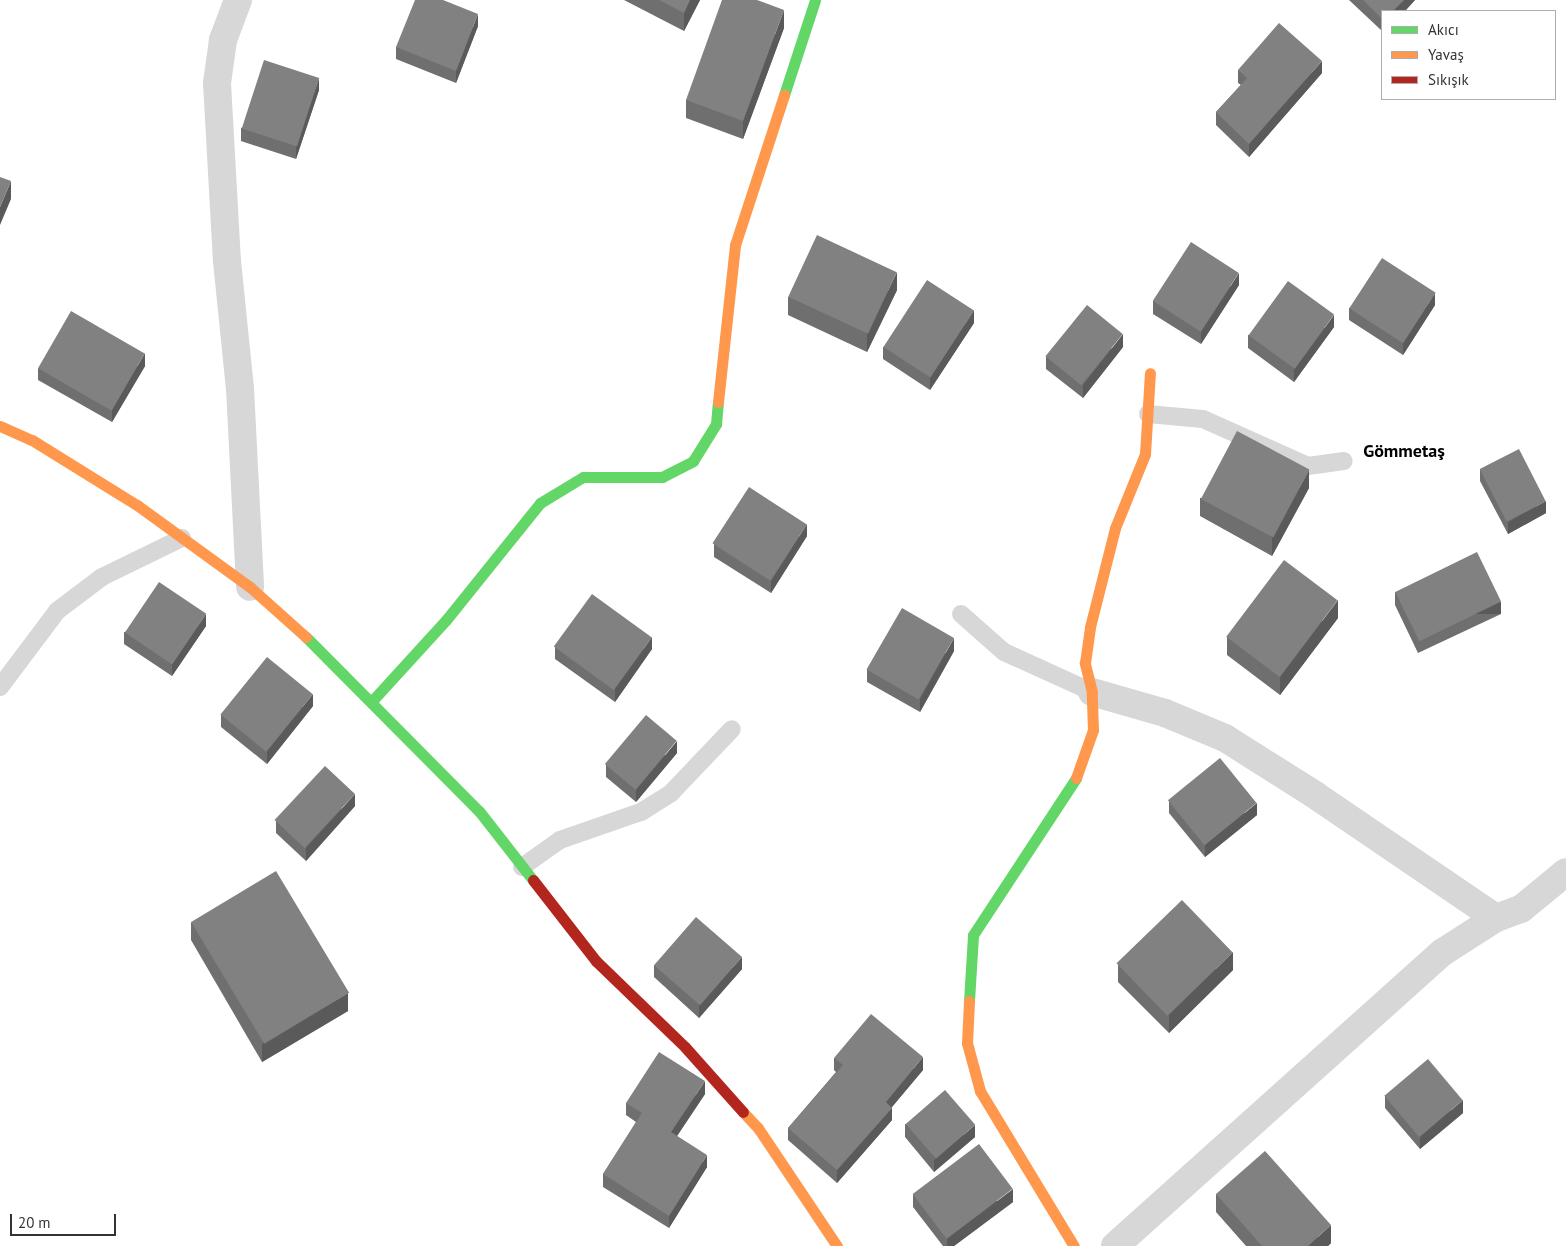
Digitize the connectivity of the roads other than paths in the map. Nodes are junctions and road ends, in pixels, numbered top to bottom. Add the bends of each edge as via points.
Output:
1 (238, 0) edge
2 (815, 0) edge
3 (1150, 373) dead end
4 (1148, 414) junction
5 (0, 426) edge
6 (1344, 461) dead end
7 (182, 538) junction
8 (250, 587) junction
9 (961, 614) dead end
10 (0, 688) edge
11 (1092, 692) junction
12 (372, 701) junction
13 (732, 729) dead end
14 (522, 867) junction
15 (1566, 872) edge
16 (1496, 918) junction
17 (836, 1246) edge
18 (1074, 1246) edge
19 (1115, 1246) edge

1 - 8 street via 223,40 217,83 227,261 240,388
2 - 12 street via 735,245 716,424 693,461 662,477 583,477 540,503 446,620
3 - 4 street
4 - 6 lane via 1203,419 1308,466
4 - 11 street via 1145,454 1115,528 1090,627 1085,663
5 - 7 street via 32,440 137,505
7 - 8 street
7 - 10 lane via 102,577 57,611
8 - 12 street
9 - 11 lane via 1004,652
11 - 16 street via 1165,714 1225,738
11 - 18 street via 1093,730 1079,773 973,935 967,1042 980,1091
12 - 14 street via 479,811
13 - 14 lane via 671,793 641,812 560,840
14 - 17 street via 596,961 685,1046 758,1128
15 - 16 street via 1521,909
16 - 19 street via 1443,952

